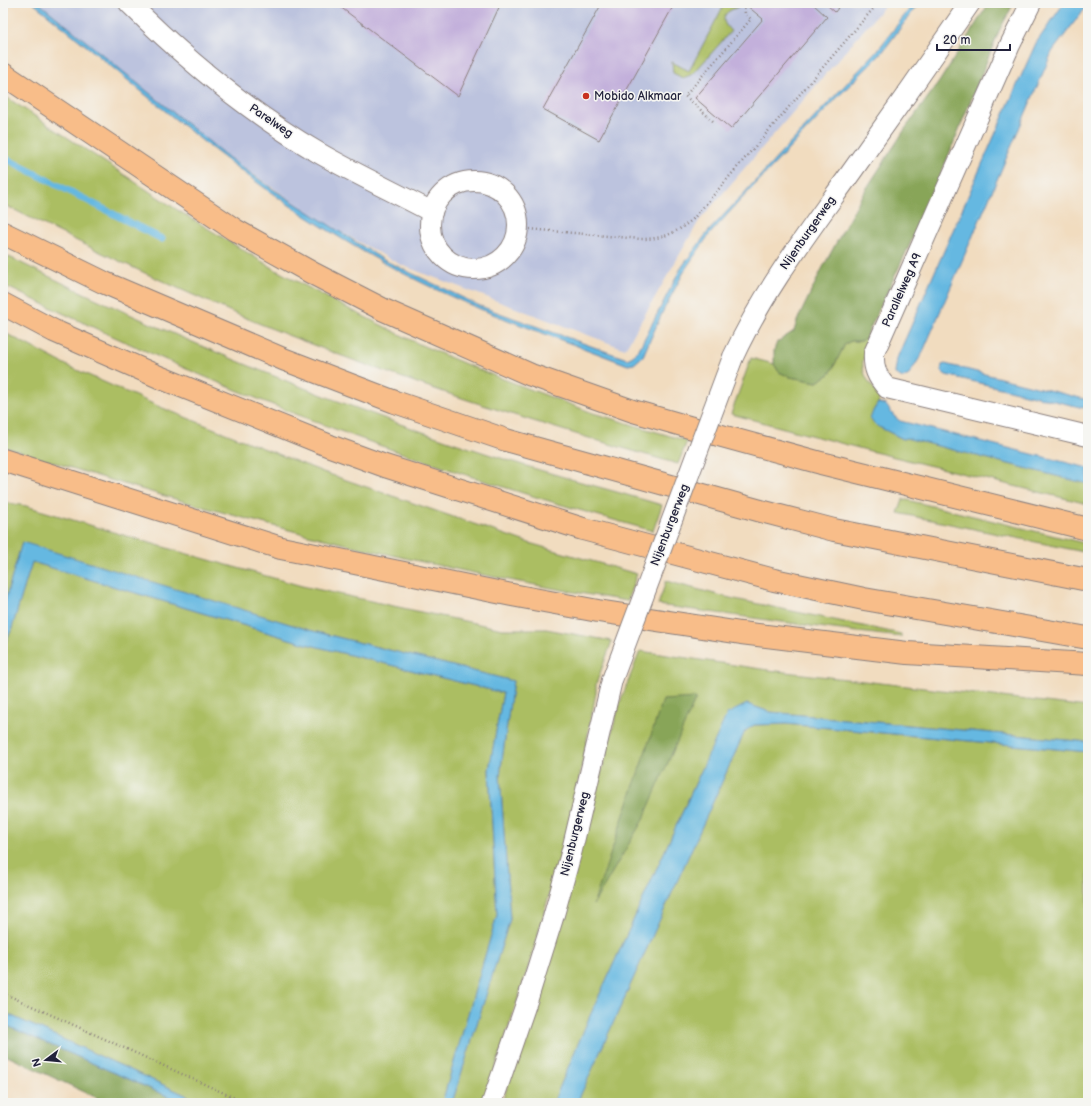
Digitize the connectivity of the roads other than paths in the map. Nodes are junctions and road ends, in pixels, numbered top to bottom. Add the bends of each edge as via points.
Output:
1 (129, 3) edge
2 (970, 3) edge
3 (1031, 3) edge
4 (3, 74) edge
5 (432, 212) junction
6 (3, 233) edge
7 (3, 304) edge
8 (1088, 436) edge
9 (3, 460) edge
10 (1088, 529) edge
11 (1088, 580) edge
12 (1088, 638) edge
13 (1088, 664) edge
14 (492, 1103) edge

1 - 5 street, Parelweg via 201,70 270,121 319,152
2 - 14 street, Nijenburgerweg, bridge via 777,277 746,327 733,356 612,680 570,858 528,998
3 - 8 street, Parallelweg A9 via 877,346 874,362 879,379 887,388
4 - 10 highway via 235,230 384,310 531,375 633,411 689,427 821,463
5 - 5 street via 438,199 448,189 461,183 475,181 489,184 502,191 511,201 517,214 515,242 507,254 487,268 475,270 452,264 435,247 431,236
6 - 11 highway via 105,283 283,359 395,402 506,440 834,530
7 - 12 highway via 54,331 159,377 330,446 583,529 774,580
9 - 13 highway via 281,548 512,595 741,633 907,653

